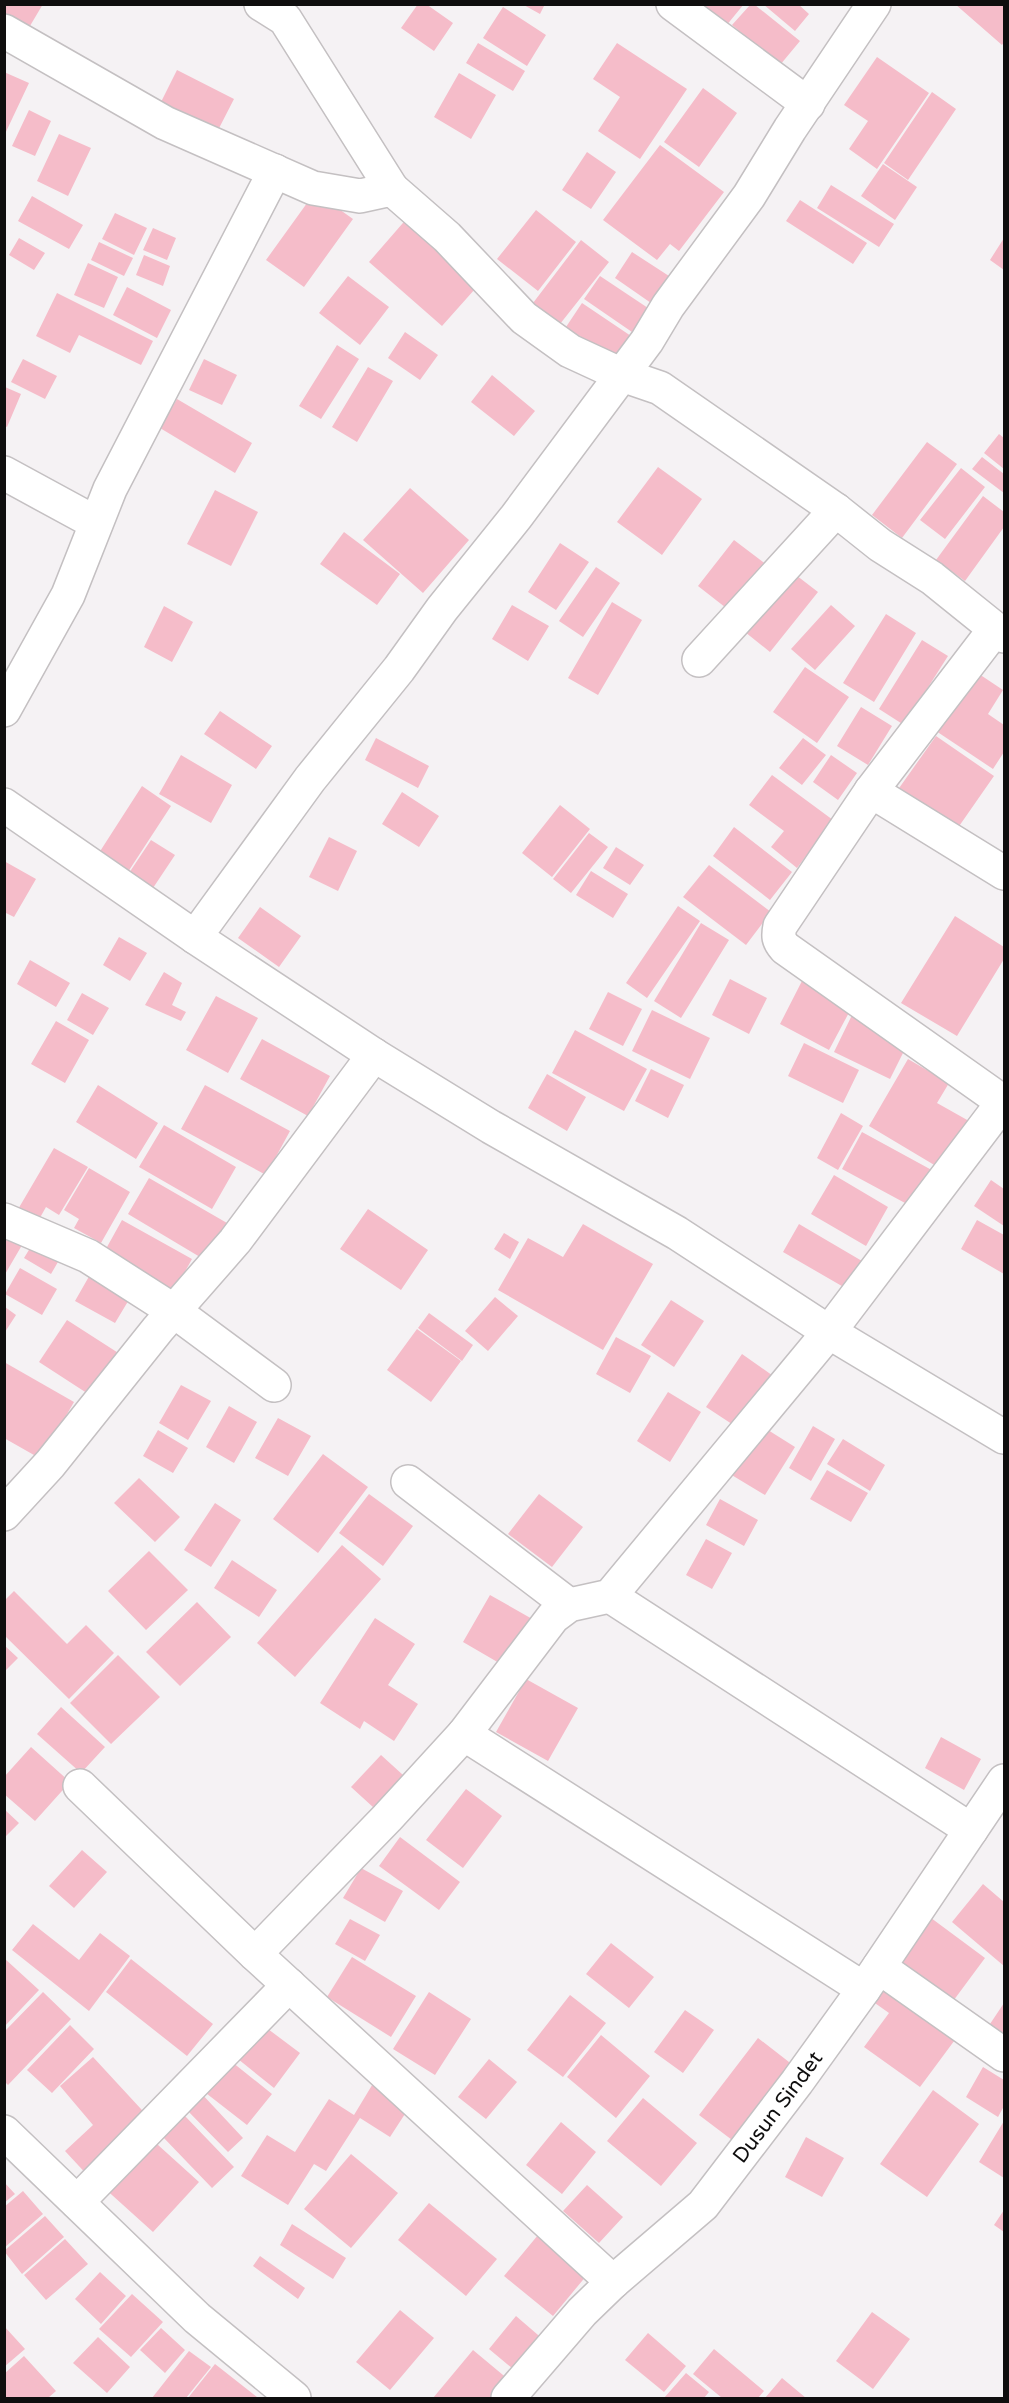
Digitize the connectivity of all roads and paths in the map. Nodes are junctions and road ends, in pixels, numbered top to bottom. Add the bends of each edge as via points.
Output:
1 (673, 4) edge
2 (874, 4) edge
3 (280, 9) edge
4 (4, 31) edge
5 (808, 104) junction
6 (275, 171) junction
7 (392, 189) junction
8 (622, 375) junction
9 (4, 473) edge
10 (836, 510) junction
11 (96, 524) junction
12 (1000, 632) edge
13 (699, 660) dead end
14 (4, 710) edge
15 (871, 791) junction
16 (9, 817) edge
17 (1005, 873) edge
18 (195, 937) junction
19 (374, 1056) junction
20 (1004, 1101) edge
21 (4, 1220) edge
22 (174, 1311) junction
23 (829, 1332) junction
24 (274, 1385) dead end
25 (1005, 1437) edge
26 (408, 1482) dead end
27 (4, 1514) edge
28 (610, 1596) junction
29 (569, 1605) junction
30 (464, 1734) junction
31 (80, 1786) dead end
32 (1003, 1788) edge
33 (971, 1830) junction
34 (255, 1954) junction
35 (872, 1978) junction
36 (289, 1985) junction
37 (1005, 2055) edge
38 (4, 2132) edge
39 (77, 2202) junction
40 (613, 2282) junction
41 (294, 2398) edge
42 (508, 2398) edge

1 - 5 street
2 - 5 street
3 - 7 street
4 - 6 street via 165,123
5 - 8 street via 749,196
6 - 7 street via 313,188 360,196
6 - 11 street via 110,489
7 - 8 street via 447,237 525,318 570,351
8 - 10 street via 660,388
8 - 18 street via 399,669 310,779
9 - 11 street
10 - 12 street
10 - 13 street
11 - 14 street via 68,595
12 - 15 street
15 - 17 street
15 - 20 street via 780,926 779,941
16 - 18 street
18 - 19 street
19 - 22 street via 235,1241
19 - 23 street via 677,1233
20 - 23 street
21 - 22 street via 88,1256
22 - 24 street
22 - 27 street via 50,1464
23 - 25 street
23 - 28 street
26 - 29 street
28 - 29 street
28 - 33 street
29 - 30 street via 553,1617
30 - 34 street
30 - 35 street
31 - 34 street
32 - 33 street, Dusun Sindet
33 - 35 street, Dusun Sindet
34 - 36 street
35 - 37 street
35 - 40 street, Dusun Sindet via 703,2205
36 - 39 street
36 - 40 street
38 - 39 street
39 - 41 street via 197,2318
40 - 42 street, Dusun Sindet

